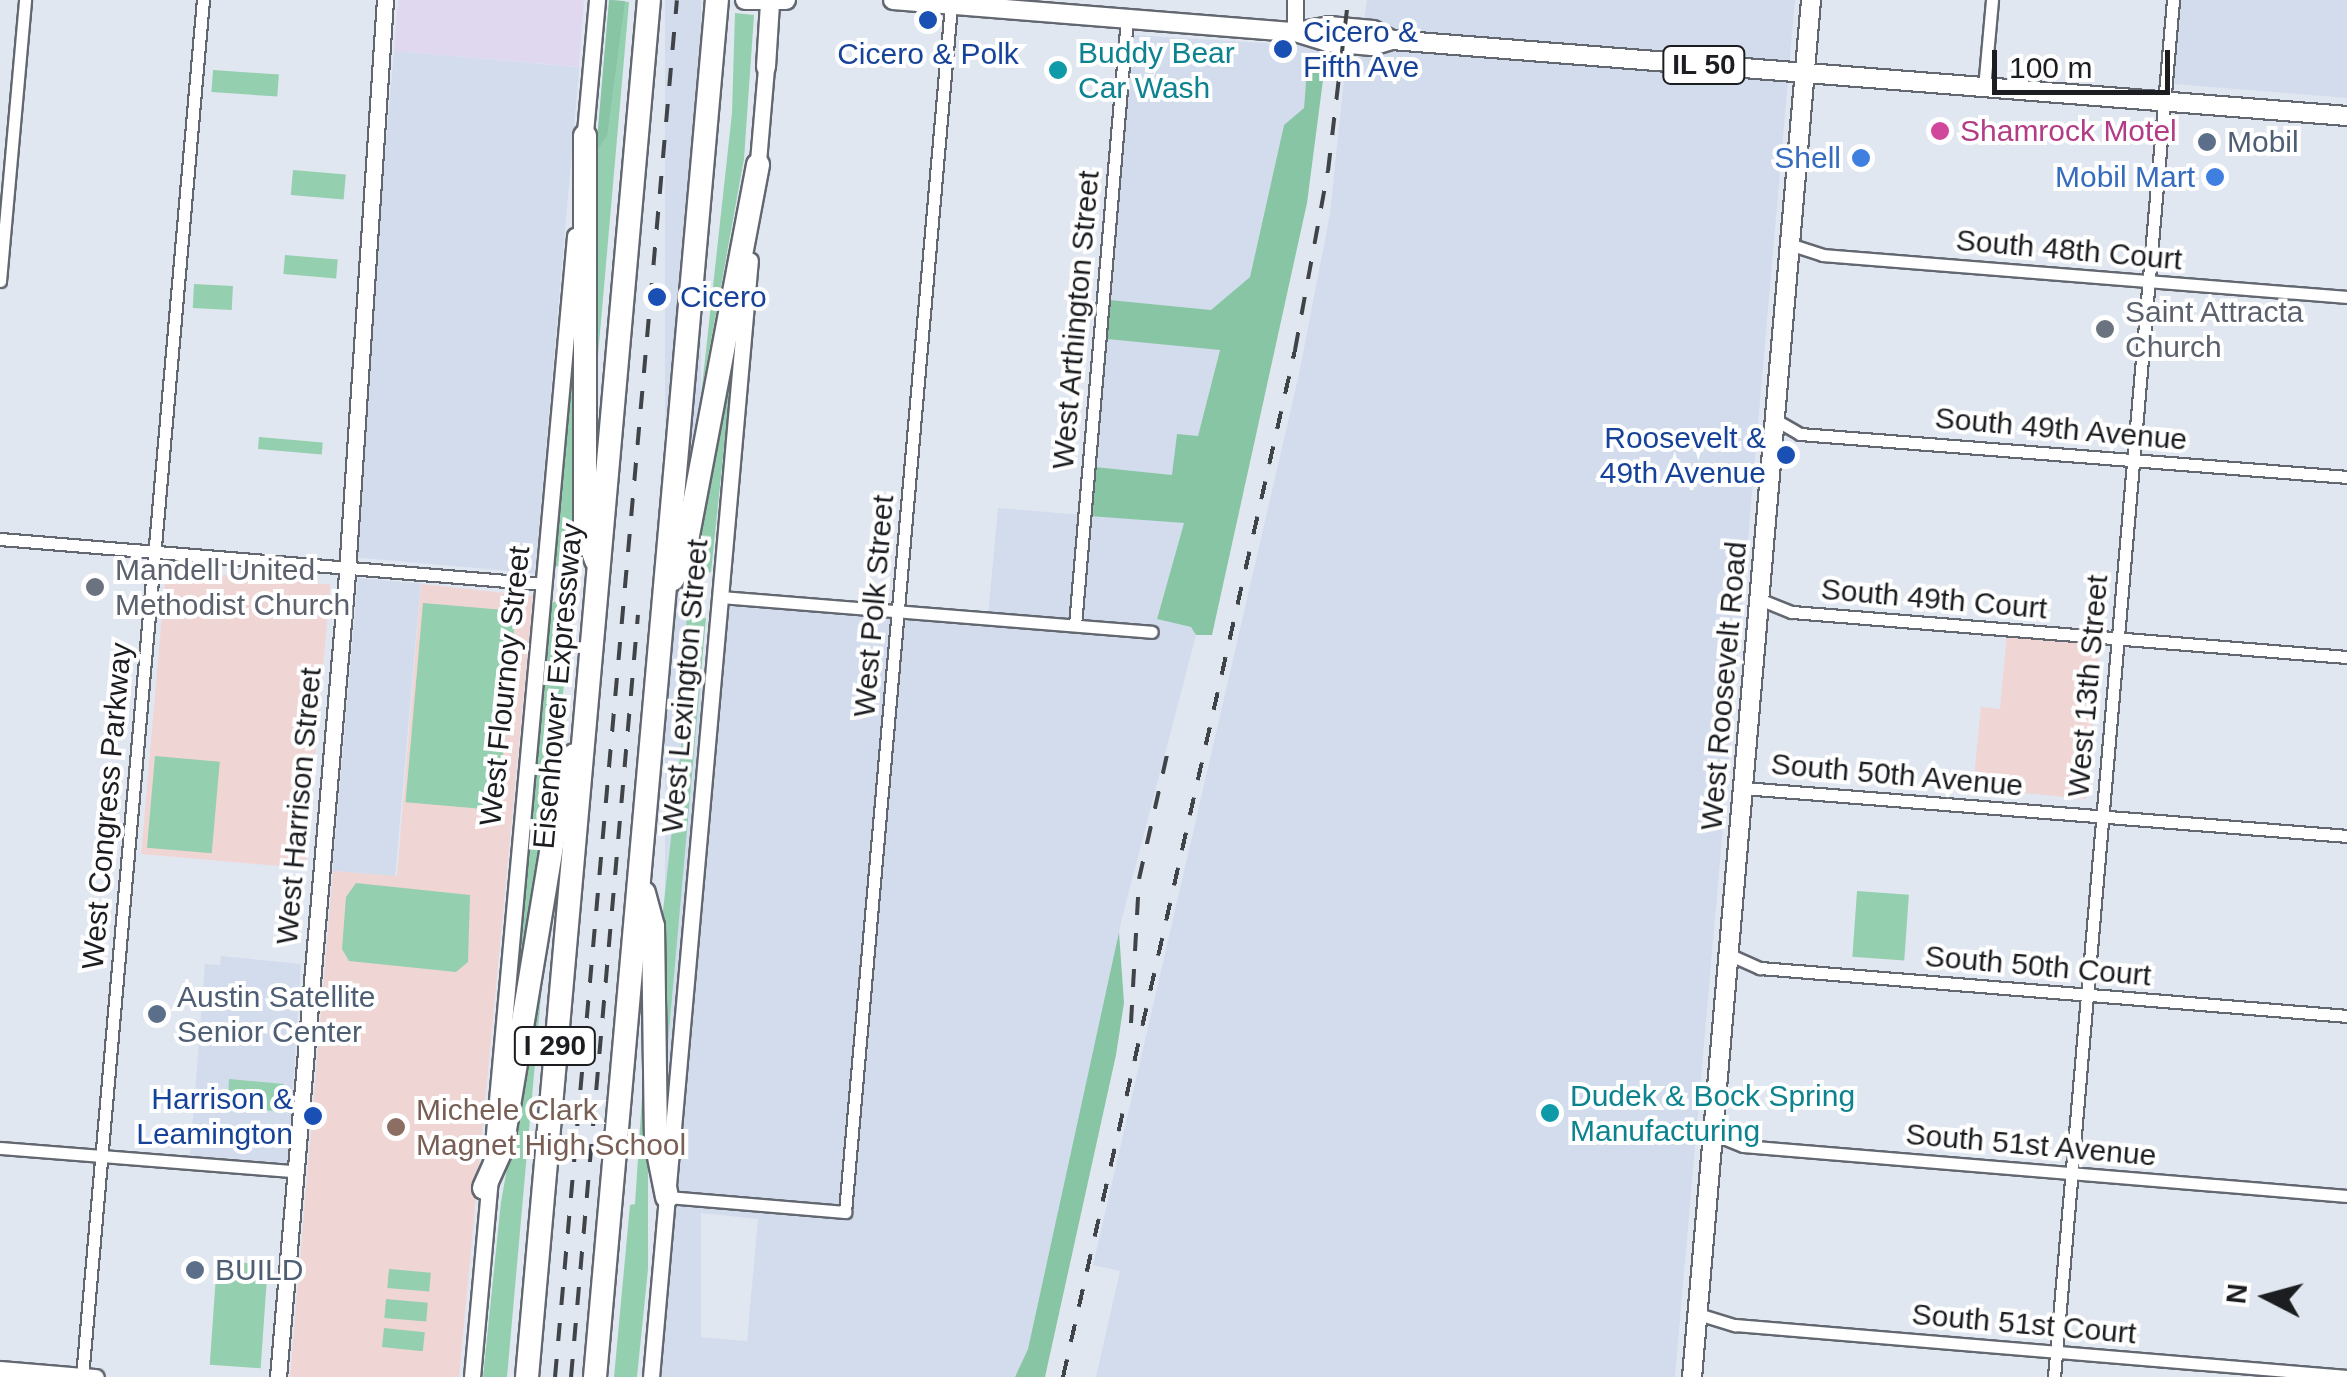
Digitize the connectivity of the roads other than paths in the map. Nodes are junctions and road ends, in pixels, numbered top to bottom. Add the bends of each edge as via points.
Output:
1 (25, 0) edge
2 (203, 0) edge
3 (385, 0) edge
4 (596, 0) edge
5 (649, 0) edge
6 (717, 0) edge
7 (745, 0) edge
8 (893, 0) edge
9 (1294, 0) edge
10 (1811, 0) edge
11 (1992, 0) edge
12 (775, 1) edge
13 (914, 1) edge
14 (952, 5) junction
15 (2172, 5) edge
16 (1093, 8) edge
17 (1127, 19) junction
18 (1295, 32) junction
19 (766, 67) joint
20 (1804, 73) junction
21 (1984, 88) junction
22 (2164, 102) junction
23 (2347, 116) edge
24 (584, 136) junction
25 (758, 165) junction
26 (1789, 244) junction
27 (0, 281) edge
28 (2148, 281) junction
29 (2347, 297) edge
30 (1774, 419) junction
31 (2133, 460) junction
32 (2347, 477) edge
33 (0, 539) edge
34 (154, 552) junction
35 (346, 567) junction
36 (599, 569) junction
37 (543, 584) junction
38 (720, 597) junction
39 (1759, 598) junction
40 (664, 600) junction
41 (898, 611) junction
42 (1075, 625) junction
43 (1152, 632) dead end
44 (2118, 638) junction
45 (2347, 657) edge
46 (584, 728) junction
47 (1743, 788) junction
48 (2102, 816) junction
49 (2347, 836) edge
50 (640, 881) junction
51 (1728, 954) junction
52 (2087, 995) junction
53 (2347, 1016) edge
54 (1713, 1134) junction
55 (0, 1148) edge
56 (101, 1156) junction
57 (295, 1171) junction
58 (2072, 1173) junction
59 (484, 1188) junction
60 (667, 1196) junction
61 (2347, 1196) edge
62 (1698, 1314) junction
63 (2056, 1352) junction
64 (0, 1369) edge
65 (82, 1376) edge
66 (2347, 1376) edge
67 (96, 1377) edge
68 (278, 1377) edge
69 (472, 1377) edge
70 (527, 1377) edge
71 (595, 1377) edge
72 (651, 1377) edge
73 (1692, 1377) edge
74 (2054, 1377) edge

1 - 27 street
2 - 34 street, West Congress Parkway
3 - 35 street, West Harrison Street
4 - 24 street, West Flournoy Street
5 - 36 highway, Eisenhower Expressway / I 290
6 - 40 highway, I 290
7 - 12 main road
8 - 13 main road, IL 50
9 - 18 street
10 - 20 main road, West Roosevelt Road
11 - 21 street
12 - 19 main road, West Lexington Street
13 - 14 main road, IL 50
14 - 16 main road, IL 50
14 - 41 street, West Polk Street
15 - 22 street, West 13th Street
16 - 17 main road, IL 50
17 - 18 main road, IL 50
17 - 42 street, West Arthington Street
18 - 20 main road, IL 50 via 1329,26 1374,30 1392,40
19 - 25 street, West Lexington Street
20 - 21 main road, IL 50
20 - 26 main road, West Roosevelt Road
21 - 22 main road, IL 50
22 - 23 main road, IL 50
22 - 28 street, West 13th Street
24 - 36 highway via 585,530
24 - 37 street, West Flournoy Street
25 - 38 street, West Lexington Street
25 - 40 highway via 686,546
26 - 28 street, South 48th Court via 1822,255
26 - 30 main road, West Roosevelt Road
28 - 29 street, South 48th Court
28 - 31 street, West 13th Street
30 - 31 street, South 49th Avenue via 1800,434
30 - 39 main road, West Roosevelt Road
31 - 32 street, South 49th Avenue
31 - 44 street, West 13th Street
33 - 34 street
34 - 35 street
34 - 56 street, West Congress Parkway
35 - 37 street
35 - 57 street, West Harrison Street
36 - 46 highway, Eisenhower Expressway / I 290
37 - 59 street, West Flournoy Street
38 - 41 street
38 - 60 street, West Lexington Street
39 - 44 street, South 49th Court via 1792,612
39 - 47 main road, West Roosevelt Road
40 - 50 highway, I 290
41 - 42 street
41 - 60 street, West Polk Street via 845,1212
42 - 43 street
44 - 45 street, South 49th Court
44 - 48 street, West 13th Street
46 - 59 highway via 563,781 502,1148
46 - 70 highway, Eisenhower Expressway / I 290
47 - 48 street, South 50th Avenue
47 - 51 main road, West Roosevelt Road
48 - 49 street, South 50th Avenue
48 - 52 street, West 13th Street
50 - 60 highway via 653,926 656,1142
50 - 71 highway, I 290
51 - 52 street, South 50th Court via 1753,968
51 - 54 main road, West Roosevelt Road
52 - 53 street, South 50th Court
52 - 58 street, West 13th Street
54 - 58 street, South 51st Avenue via 1743,1146
54 - 62 main road, West Roosevelt Road
55 - 56 street
56 - 57 street
56 - 65 street, West Congress Parkway
57 - 68 street, West Harrison Street
58 - 61 street, South 51st Avenue
58 - 63 street, West 13th Street
59 - 69 street, West Flournoy Street
60 - 72 street, West Lexington Street
62 - 63 street, South 51st Court via 1736,1325
62 - 73 main road, West Roosevelt Road
63 - 66 street, South 51st Court
63 - 74 street, West 13th Street
64 - 65 street
65 - 67 street

